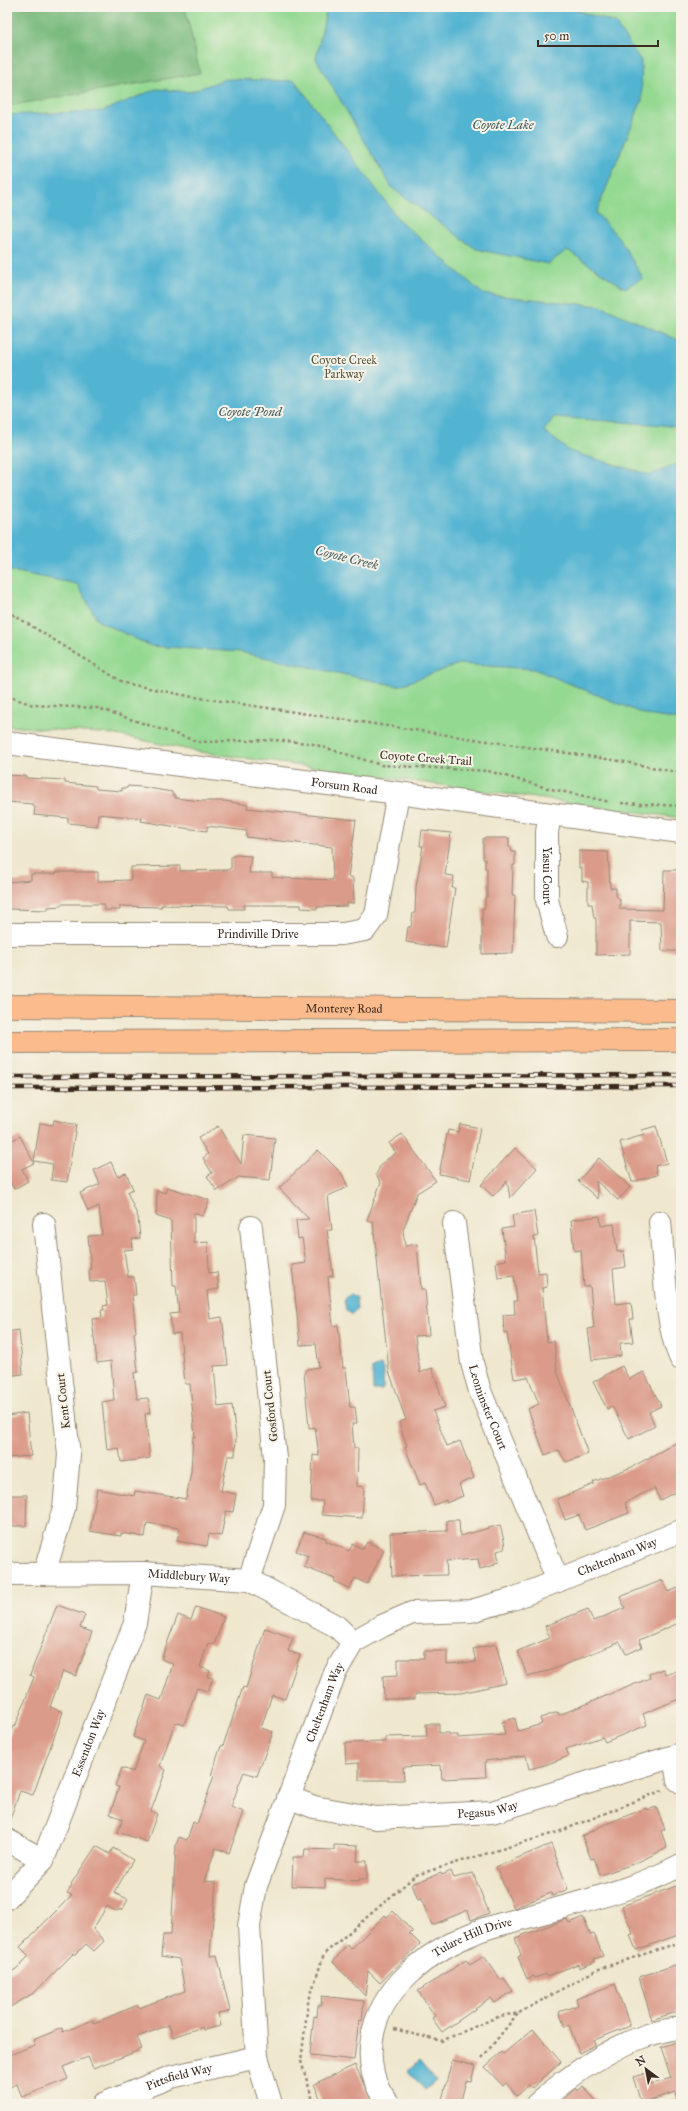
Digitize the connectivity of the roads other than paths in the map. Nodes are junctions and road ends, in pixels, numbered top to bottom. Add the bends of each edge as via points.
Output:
1 (7, 743) edge
2 (398, 793) junction
3 (550, 815) junction
4 (681, 832) edge
5 (7, 934) edge
6 (557, 936) dead end
7 (7, 1006) edge
8 (681, 1011) edge
9 (681, 1040) edge
10 (7, 1042) edge
11 (660, 1222) dead end
12 (454, 1223) dead end
13 (44, 1224) dead end
14 (251, 1228) dead end
15 (681, 1359) edge
16 (681, 1531) edge
17 (143, 1573) junction
18 (7, 1574) edge
19 (44, 1574) junction
20 (249, 1580) junction
21 (558, 1581) junction
22 (353, 1642) junction
23 (678, 1755) edge
24 (672, 1786) edge
25 (288, 1797) junction
26 (7, 1840) edge
27 (43, 1860) junction
28 (681, 1865) edge
29 (7, 1898) edge
30 (681, 2027) edge
31 (257, 2057) junction
32 (103, 2104) edge
33 (271, 2104) edge
34 (389, 2104) edge
35 (537, 2104) edge

1 - 2 street, Forsum Road
2 - 3 street, Forsum Road
2 - 5 street, Prindiville Drive via 376,915 365,930 342,934
3 - 4 street, Forsum Road
3 - 6 street, Yasui Court via 547,832 547,900
7 - 8 main road, Monterey Road
9 - 10 main road
11 - 15 street via 670,1321
12 - 21 street, Leominster Court via 472,1363 480,1391
13 - 19 street, Kent Court via 69,1455 64,1508
14 - 20 street, Gosford Court via 275,1458 274,1505
16 - 21 street, Cheltenham Way
17 - 19 street, Middlebury Way
17 - 20 street, Middlebury Way
17 - 27 street, Essendon Way via 135,1623
18 - 19 street, Middlebury Way
20 - 22 street, Middlebury Way via 336,1626
21 - 22 street, Cheltenham Way via 513,1599 471,1611 412,1613
22 - 25 street, Cheltenham Way via 335,1673
23 - 24 street via 678,1780
23 - 25 street, Pegasus Way via 492,1812 376,1818 314,1807
25 - 31 street, Cheltenham Way via 256,1886 249,1926
26 - 27 street
27 - 29 street, Essendon Way
28 - 34 street, Tulare Hill Drive via 654,1879 468,1936 437,1952 403,1979 382,2005 374,2024 369,2056 374,2077
30 - 35 street via 645,2036 614,2049 579,2070
31 - 32 street, Pittsfield Way via 171,2077
31 - 33 street, Cheltenham Way

